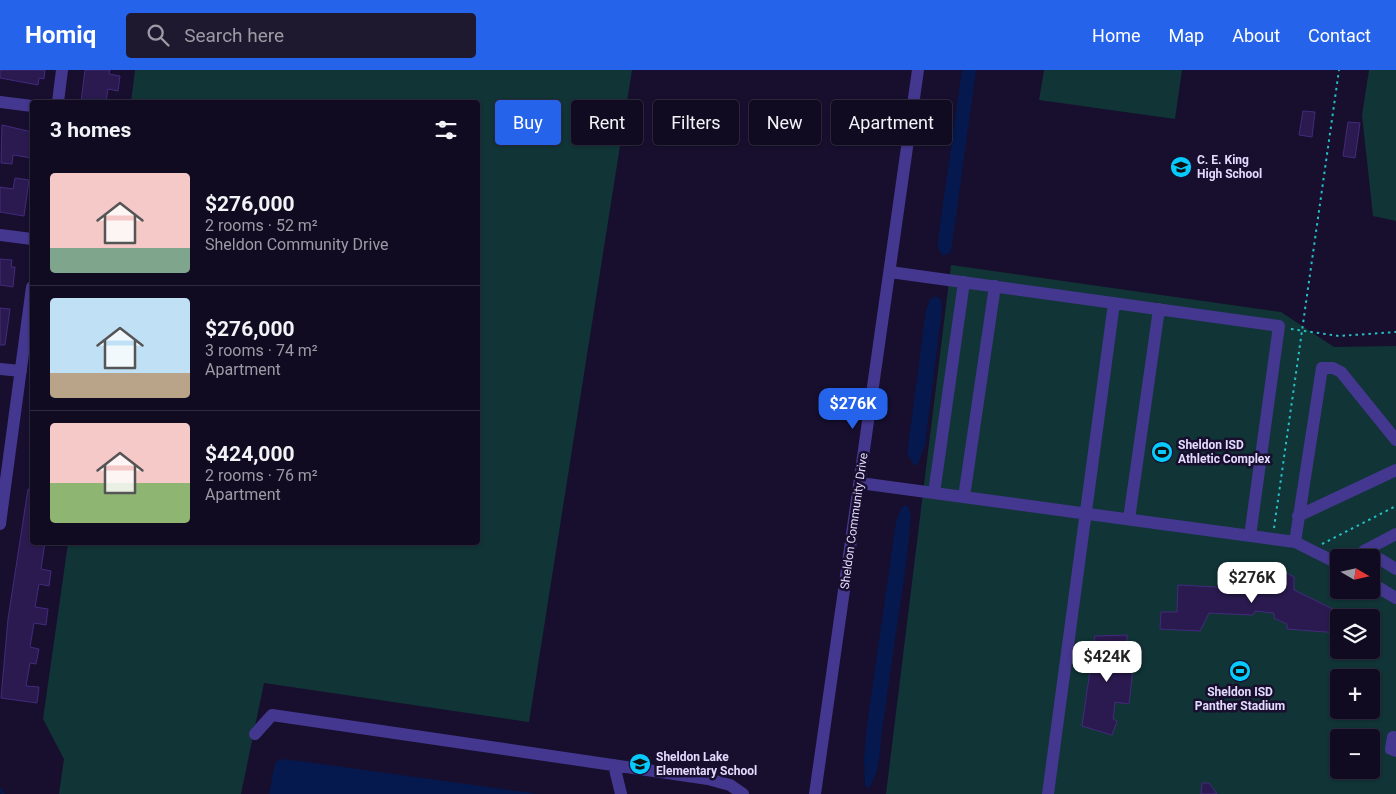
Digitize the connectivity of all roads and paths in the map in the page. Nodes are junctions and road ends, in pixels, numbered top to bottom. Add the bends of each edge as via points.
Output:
1 (62, 70) edge
2 (918, 70) edge
3 (1339, 70) edge
4 (58, 100) edge
5 (0, 102) edge
6 (30, 106) edge
7 (0, 235) edge
8 (30, 239) edge
9 (890, 272) junction
10 (964, 282) junction
11 (995, 286) junction
12 (30, 302) edge
13 (1114, 303) junction
14 (1159, 310) junction
15 (1279, 326) junction
16 (1301, 332) junction
17 (1396, 332) edge
18 (0, 368) edge
19 (21, 371) junction
20 (1396, 440) edge
21 (1396, 470) edge
22 (860, 483) junction
23 (934, 493) junction
24 (964, 497) junction
25 (2, 502) edge
26 (1396, 506) edge
27 (1086, 513) junction
28 (1298, 516) junction
29 (1129, 519) junction
30 (0, 524) edge
31 (1396, 534) edge
32 (1250, 536) junction
33 (1273, 539) junction
34 (1295, 542) junction
35 (1311, 549) junction
36 (1370, 549) edge
37 (1330, 559) edge
38 (1380, 562) edge
39 (1396, 569) edge
40 (1380, 588) edge
41 (1396, 598) edge
42 (255, 734) dead end
43 (1393, 737) dead end
44 (1396, 751) edge
45 (614, 765) junction
46 (621, 794) edge
47 (743, 794) edge
48 (816, 794) edge
49 (1048, 794) edge

1 - 4 street
2 - 9 street, Sheldon Community Drive
3 - 16 path
5 - 6 street
7 - 8 street
9 - 10 street
9 - 22 street, Sheldon Community Drive
10 - 11 street
10 - 23 street
11 - 13 street
11 - 24 street
12 - 19 street
13 - 14 street
13 - 27 street
14 - 15 street
14 - 29 street
15 - 16 path
15 - 32 street
16 - 17 path via 1339,336
16 - 33 path
18 - 19 street
19 - 25 street
20 - 28 street via 1341,372 1322,368
21 - 28 street
22 - 23 street
22 - 48 street, Sheldon Community Drive
23 - 24 street
24 - 27 street
25 - 30 street
26 - 35 path
27 - 29 street
27 - 49 street
28 - 34 street
29 - 32 street
31 - 36 street
32 - 33 street
33 - 34 street
34 - 35 street
35 - 37 street
38 - 39 street
40 - 41 street
42 - 45 street via 272,715
43 - 44 street via 1391,749
45 - 46 street
45 - 47 street via 708,778 730,785

